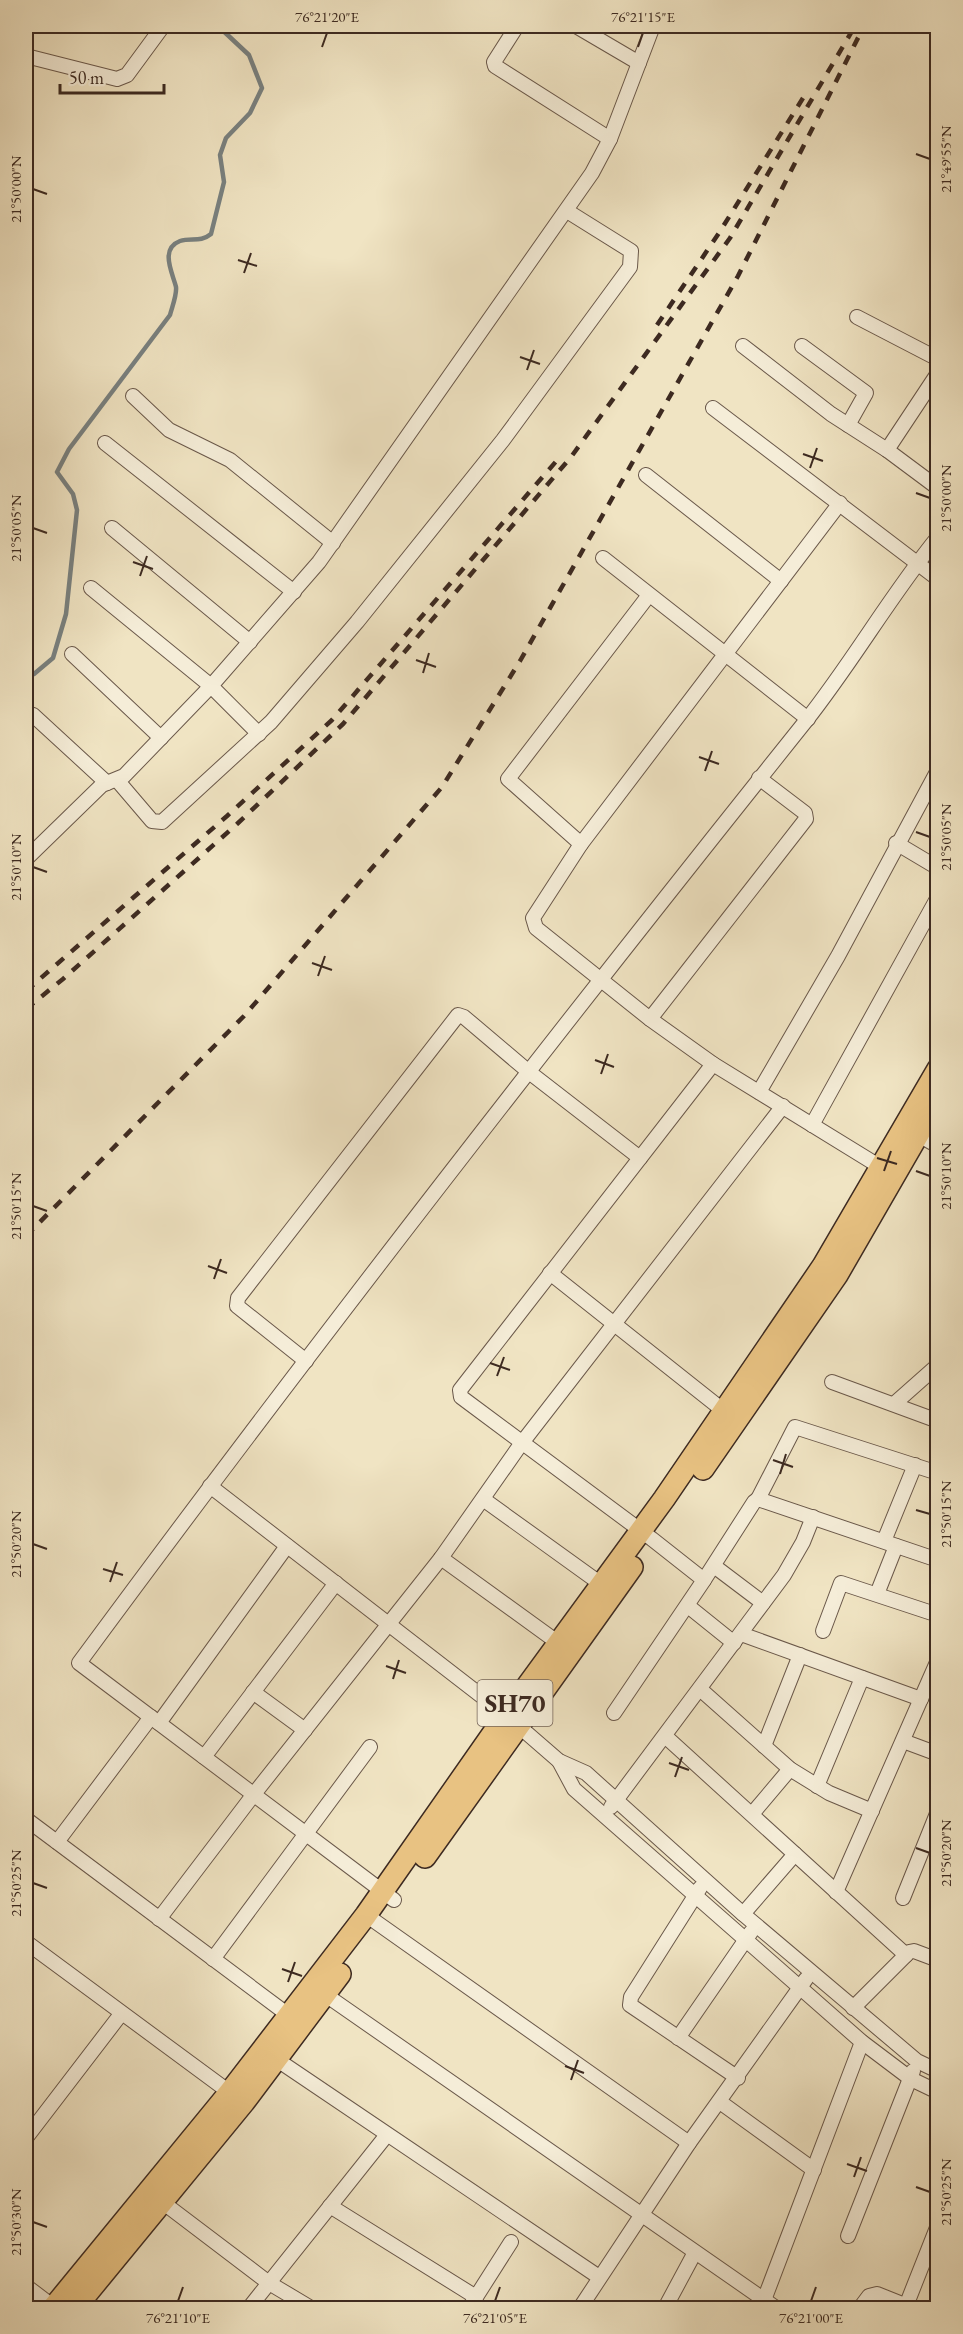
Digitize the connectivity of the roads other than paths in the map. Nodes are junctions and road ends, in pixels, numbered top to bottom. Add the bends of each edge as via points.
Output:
1 (163, 26) edge
2 (517, 26) edge
3 (576, 26) edge
4 (653, 26) edge
5 (26, 56) edge
6 (639, 63) junction
7 (610, 139) junction
8 (567, 211) junction
9 (857, 317) dead end
10 (743, 346) dead end
11 (802, 346) dead end
12 (938, 359) edge
13 (938, 373) edge
14 (133, 396) dead end
15 (713, 408) dead end
16 (848, 425) junction
17 (105, 442) dead end
18 (887, 450) junction
19 (646, 475) dead end
20 (938, 488) edge
21 (840, 503) junction
22 (112, 528) dead end
23 (938, 537) edge
24 (333, 543) junction
25 (603, 558) dead end
26 (917, 563) junction
27 (938, 579) edge
28 (781, 581) junction
29 (91, 588) dead end
30 (294, 592) junction
31 (649, 595) junction
32 (250, 642) junction
33 (72, 654) dead end
34 (724, 654) junction
35 (211, 686) junction
36 (26, 713) edge
37 (808, 718) junction
38 (259, 734) junction
39 (161, 738) junction
40 (938, 770) edge
41 (759, 778) junction
42 (112, 781) junction
43 (896, 843) junction
44 (581, 844) junction
45 (26, 860) edge
46 (938, 868) edge
47 (938, 897) edge
48 (600, 978) junction
49 (650, 1019) junction
50 (713, 1064) junction
51 (938, 1068) edge
52 (529, 1072) junction
53 (759, 1092) junction
54 (938, 1100) edge
55 (783, 1106) junction
56 (812, 1125) junction
57 (910, 1131) junction
58 (938, 1146) edge
59 (640, 1158) junction
60 (887, 1171) junction
61 (550, 1273) junction
62 (614, 1323) junction
63 (306, 1361) junction
64 (938, 1365) edge
65 (832, 1382) dead end
66 (894, 1404) junction
67 (731, 1417) junction
68 (938, 1421) edge
69 (520, 1444) junction
70 (915, 1466) junction
71 (938, 1473) edge
72 (210, 1486) junction
73 (483, 1499) junction
74 (758, 1500) junction
75 (813, 1517) junction
76 (646, 1535) junction
77 (890, 1543) junction
78 (287, 1546) junction
79 (441, 1558) junction
80 (938, 1560) edge
81 (714, 1566) junction
82 (704, 1581) junction
83 (336, 1583) junction
84 (601, 1584) junction
85 (878, 1594) junction
86 (763, 1603) junction
87 (688, 1606) junction
88 (938, 1615) edge
89 (388, 1624) junction
90 (823, 1631) dead end
91 (737, 1638) junction
92 (565, 1648) junction
93 (800, 1655) junction
94 (938, 1660) edge
95 (862, 1678) junction
96 (700, 1689) junction
97 (253, 1692) junction
98 (921, 1699) junction
99 (614, 1713) dead end
100 (155, 1720) junction
101 (512, 1720) junction
102 (305, 1730) junction
103 (665, 1736) junction
104 (903, 1741) junction
105 (764, 1746) junction
106 (370, 1747) dead end
107 (938, 1754) edge
108 (204, 1757) junction
109 (559, 1761) junction
110 (790, 1769) junction
111 (817, 1786) junction
112 (254, 1794) junction
113 (617, 1800) junction
114 (872, 1811) junction
115 (938, 1811) edge
116 (752, 1814) junction
117 (604, 1815) junction
118 (26, 1819) edge
119 (306, 1833) junction
120 (57, 1842) junction
121 (795, 1854) junction
122 (706, 1881) junction
123 (836, 1892) junction
124 (695, 1894) junction
125 (389, 1896) junction
126 (903, 1898) dead end
127 (743, 1914) junction
128 (159, 1918) junction
129 (372, 1919) junction
130 (756, 1926) junction
131 (746, 1938) junction
132 (27, 1947) edge
133 (906, 1955) junction
134 (213, 1959) junction
135 (938, 1960) edge
136 (811, 1972) junction
137 (801, 1987) junction
138 (319, 1990) junction
139 (853, 2008) junction
140 (121, 2014) junction
141 (296, 2021) junction
142 (678, 2038) junction
143 (862, 2042) junction
144 (276, 2059) junction
145 (918, 2061) junction
146 (938, 2071) edge
147 (738, 2078) junction
148 (910, 2079) junction
149 (938, 2092) edge
150 (237, 2097) junction
151 (720, 2102) junction
152 (386, 2136) junction
153 (26, 2138) edge
154 (689, 2143) junction
155 (814, 2170) junction
156 (155, 2197) junction
157 (330, 2206) junction
158 (641, 2216) junction
159 (938, 2225) edge
160 (848, 2236) dead end
161 (511, 2242) dead end
162 (694, 2254) junction
163 (599, 2277) junction
164 (269, 2283) junction
165 (26, 2286) edge
166 (473, 2303) edge
167 (767, 2306) edge
168 (909, 2307) edge
169 (54, 2308) edge
170 (75, 2308) edge
171 (249, 2308) edge
172 (311, 2308) edge
173 (579, 2308) edge
174 (665, 2308) edge
175 (860, 2308) edge

1 - 5 street via 127,75 117,79
2 - 7 street via 495,66
3 - 6 street
4 - 6 street
6 - 7 street
7 - 8 street
8 - 24 street
8 - 38 street via 631,251 632,261 625,275 422,544
9 - 12 street
10 - 16 street
11 - 16 street via 866,393
13 - 18 street
14 - 24 street via 169,430 230,460
15 - 21 street
16 - 18 street
17 - 30 street
18 - 20 street
19 - 28 street
21 - 26 street
21 - 28 street
22 - 32 street
23 - 26 street
24 - 30 street
25 - 31 street
26 - 27 street
26 - 37 street
28 - 34 street
29 - 35 street
30 - 32 street
31 - 34 street
31 - 44 street via 508,779
32 - 35 street
33 - 39 street
34 - 37 street
34 - 44 street
35 - 38 street
35 - 39 street
36 - 42 street
37 - 41 street
38 - 42 street via 162,822 152,821
39 - 42 street
40 - 43 street
41 - 48 street
41 - 49 street via 805,813 806,819
42 - 45 street
43 - 46 street
43 - 53 street via 838,956
44 - 48 street via 533,918 536,928
47 - 56 street
48 - 49 street
48 - 52 street
49 - 50 street
50 - 53 street
50 - 59 street
51 - 57 main road, SH70
52 - 59 street
52 - 63 street
52 - 63 street via 458,1015 238,1298 237,1306
53 - 55 street
54 - 57 main road, SH70
55 - 56 street
55 - 62 street
56 - 60 street
57 - 58 street
57 - 60 main road, SH70
59 - 61 street
60 - 67 main road, SH70 via 837,1275
61 - 62 street
61 - 69 street via 460,1390 461,1397
62 - 67 street
62 - 69 street
63 - 72 street
64 - 66 street
65 - 66 street
66 - 68 street
67 - 76 main road, SH70
69 - 73 street
69 - 76 street
70 - 71 street
70 - 74 street via 795,1427
70 - 77 street
72 - 78 street
72 - 100 street via 79,1663
73 - 79 street
73 - 84 street
74 - 75 street
74 - 81 street
75 - 77 street
75 - 86 street via 792,1562
76 - 82 street
76 - 84 main road, SH70
76 - 92 main road, SH70
77 - 80 street
77 - 85 street
78 - 83 street
78 - 100 street
79 - 89 street
79 - 92 street
81 - 82 street
81 - 86 street
82 - 87 street
83 - 89 street
83 - 97 street
84 - 92 main road, SH70
85 - 88 street
85 - 90 street via 841,1583
86 - 91 street
87 - 91 street
87 - 99 street
89 - 101 street
89 - 102 street
91 - 93 street
91 - 96 street
92 - 101 main road, SH70
93 - 95 street
93 - 105 street
94 - 98 street
95 - 98 street
95 - 111 street
96 - 103 street
96 - 105 street
97 - 102 street
97 - 108 street
98 - 104 street
100 - 108 street
100 - 120 street
101 - 109 street
101 - 125 main road, SH70
102 - 112 street
103 - 113 street
103 - 116 street
104 - 107 street
104 - 114 street
105 - 110 street
106 - 119 street
108 - 112 street
109 - 113 street via 586,1773
109 - 117 street via 574,1789
110 - 111 street
110 - 116 street
111 - 114 street
112 - 119 street
112 - 128 street
113 - 117 street
113 - 122 street
114 - 123 street
115 - 126 street
116 - 121 street
117 - 124 street
118 - 120 street
119 - 125 street
119 - 134 street
120 - 128 street
121 - 123 street
121 - 127 street
122 - 124 street
122 - 127 street
123 - 133 street
124 - 131 street
124 - 142 street via 629,2002
125 - 129 main road, SH70
127 - 130 street
128 - 134 street
129 - 138 main road, SH70
129 - 154 street
130 - 131 street
130 - 136 street
131 - 137 street
131 - 142 street
132 - 140 street
133 - 135 street via 912,1951
133 - 139 street
134 - 141 street
136 - 137 street
136 - 139 street
137 - 143 street
137 - 147 street
138 - 141 main road, SH70
138 - 158 street
139 - 145 street
140 - 150 street
140 - 153 street
141 - 144 main road, SH70
141 - 150 main road, SH70
142 - 147 street
143 - 148 street
143 - 155 street
144 - 150 main road, SH70
144 - 152 street
145 - 146 street
145 - 148 street
147 - 151 street
148 - 149 street
148 - 160 street
150 - 156 main road, SH70
151 - 154 street
151 - 155 street
152 - 157 street
152 - 163 street
154 - 158 street
155 - 167 street via 789,2231
156 - 164 street
156 - 169 main road, SH70
156 - 170 main road, SH70
157 - 164 street
157 - 166 street
158 - 162 street
158 - 163 street
159 - 168 street
161 - 166 street
162 - 167 street
162 - 174 street
163 - 173 street
164 - 171 street
164 - 172 street
165 - 169 street
168 - 175 street via 877,2294 869,2296

